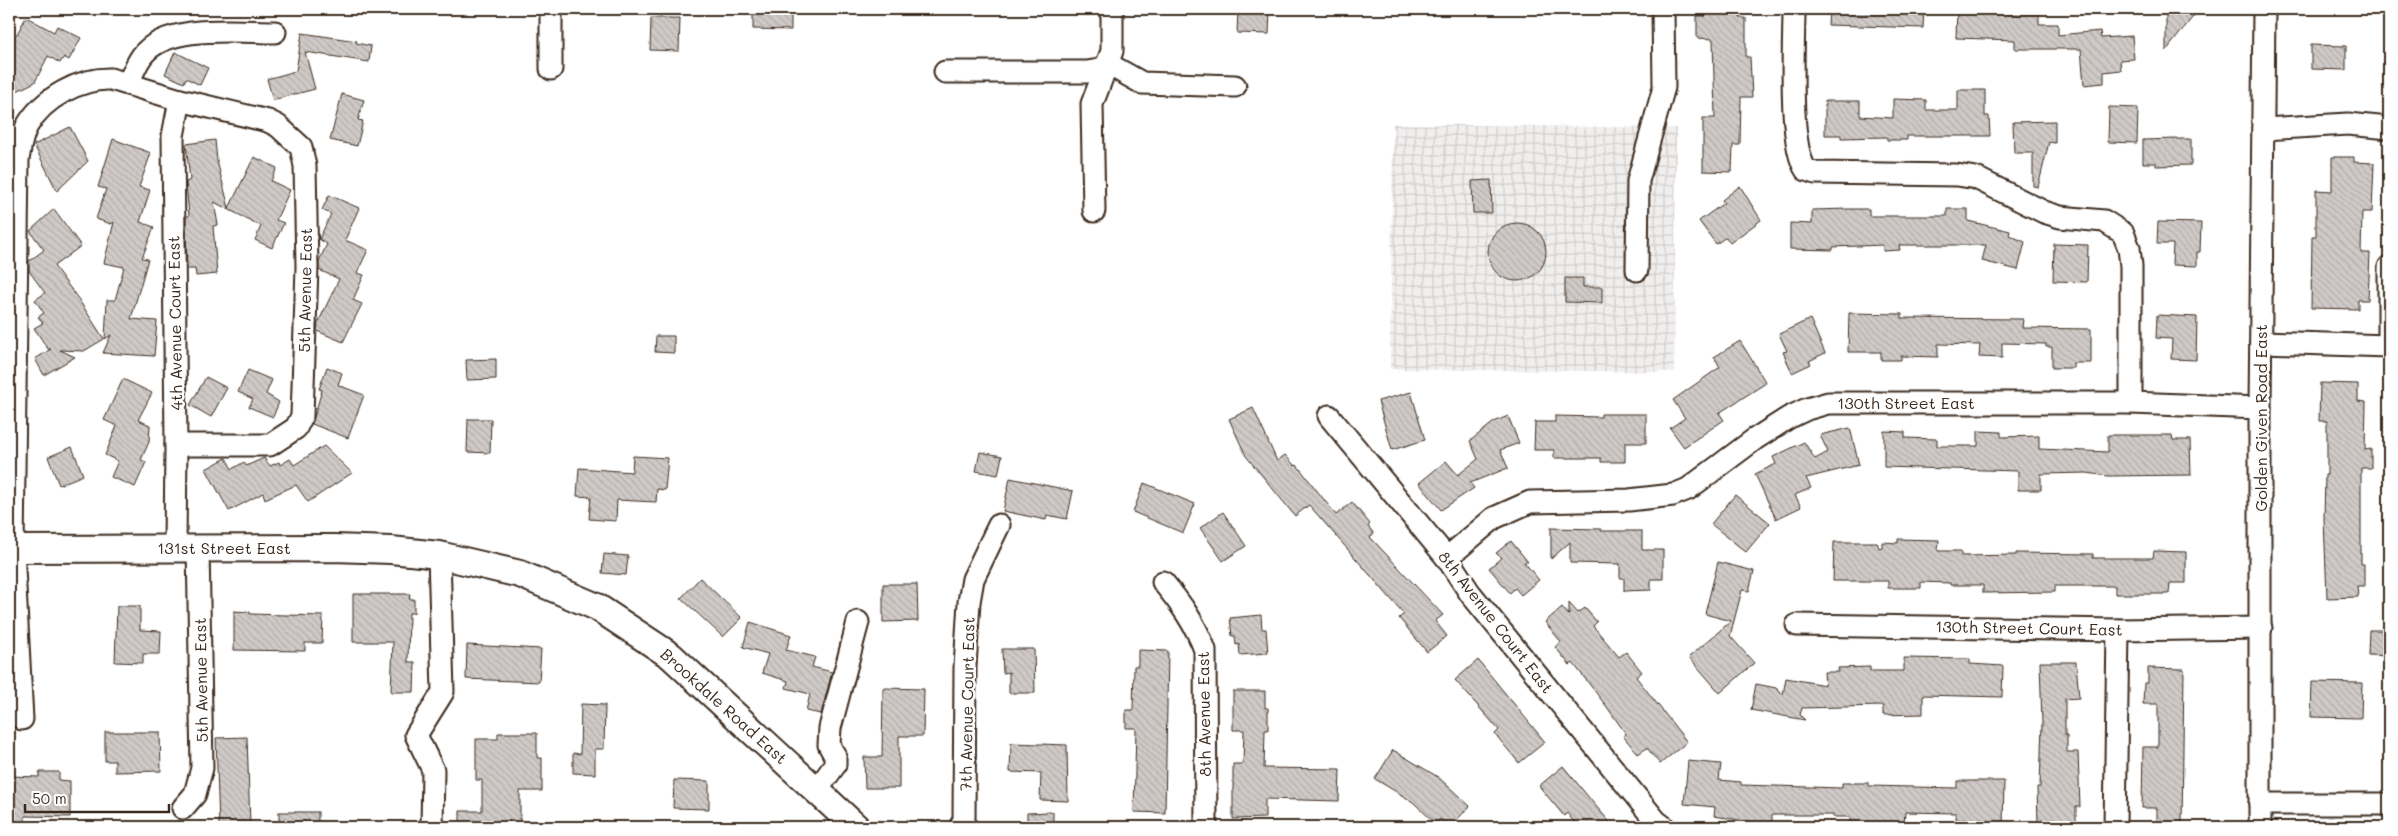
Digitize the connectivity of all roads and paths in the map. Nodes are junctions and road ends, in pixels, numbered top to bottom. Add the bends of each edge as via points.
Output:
1 (551, 9) edge
2 (1112, 9) edge
3 (1663, 9) edge
4 (1794, 9) edge
5 (2264, 9) edge
6 (275, 32) dead end
7 (1108, 64) junction
8 (551, 70) dead end
9 (945, 72) dead end
10 (128, 84) junction
11 (1235, 86) dead end
12 (180, 100) junction
13 (2389, 128) edge
14 (2263, 130) junction
15 (1094, 211) dead end
16 (2389, 267) edge
17 (1637, 270) dead end
18 (2261, 342) junction
19 (2389, 346) edge
20 (2130, 403) junction
21 (2260, 408) junction
22 (1329, 416) dead end
23 (176, 445) junction
24 (999, 525) dead end
25 (186, 548) junction
26 (11, 549) edge
27 (439, 555) junction
28 (1447, 558) junction
29 (1163, 582) dead end
30 (858, 622) dead end
31 (1798, 625) dead end
32 (2262, 628) junction
33 (2118, 630) junction
34 (22, 719) dead end
35 (816, 790) junction
36 (2260, 804) junction
37 (2389, 804) edge
38 (183, 808) dead end
39 (432, 827) edge
40 (856, 827) edge
41 (960, 827) edge
42 (1206, 827) edge
43 (1664, 827) edge
44 (2116, 827) edge
45 (2260, 827) edge

1 - 8 street
2 - 7 street via 1112,51
3 - 17 street via 1664,87 1638,180
4 - 20 street via 1795,127 1798,153 1806,170 1815,173 1976,178 2044,212 2060,217 2104,221 2123,233 2131,266
5 - 14 street, Golden Given Road East
6 - 10 street via 187,33 158,42 142,56
7 - 9 street via 1087,72
7 - 11 street via 1142,83
7 - 15 street via 1092,104
10 - 12 street
10 - 26 street via 100,79 74,86 38,112 27,126 21,142 18,160
12 - 23 street, 4th Avenue Court East via 173,136
12 - 23 street, 5th Avenue East via 268,122 278,126 301,147 305,166 307,268 303,402 302,416 296,428 270,445
13 - 14 street via 2348,124
14 - 18 street, Golden Given Road East
16 - 19 street
18 - 19 street
18 - 21 street, Golden Given Road East
20 - 21 street, 130th Street East
20 - 28 street, 130th Street East via 1828,403 1788,418 1695,484 1673,495 1629,500 1530,502 1494,518
21 - 32 street, Golden Given Road East
22 - 28 street, 8th Avenue Court East
23 - 25 street, 4th Avenue Court East
24 - 41 street, 7th Avenue Court East via 973,579 969,602 965,667 964,820
25 - 26 main road, 131st Street East
25 - 27 main road, 131st Street East via 334,548
25 - 38 street, 5th Avenue East via 202,768 195,794
26 - 34 street
27 - 35 main road, Brookdale Road East via 520,574 597,607 671,656
27 - 39 street via 443,692 416,735 433,770
28 - 43 street, 8th Avenue Court East via 1476,601
29 - 42 street, 8th Avenue East via 1187,611 1205,650
30 - 35 street via 830,728 835,765
31 - 33 street, 130th Street Court East
32 - 33 street, 130th Street Court East
32 - 36 street, Golden Given Road East
33 - 44 street
35 - 40 main road, Brookdale Road East
36 - 37 street
36 - 45 street, Golden Given Road East

